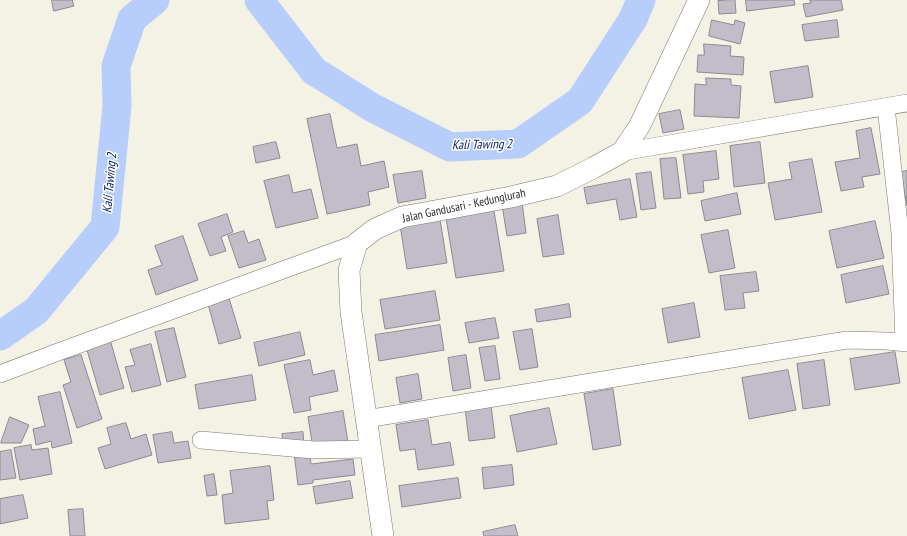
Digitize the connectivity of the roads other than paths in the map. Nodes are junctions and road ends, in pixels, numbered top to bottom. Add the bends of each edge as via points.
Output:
1 (699, 0) edge
2 (907, 103) edge
3 (886, 107) junction
4 (622, 152) junction
5 (357, 243) junction
6 (905, 342) edge
7 (0, 374) edge
8 (366, 419) junction
9 (201, 440) dead end
10 (370, 449) junction
11 (383, 536) edge

1 - 4 street, Jalan Gandusari - Kedunglurah via 640,125
2 - 3 street
3 - 4 street
3 - 6 street via 900,233
4 - 5 street, Jalan Gandusari - Kedunglurah via 557,186 402,217 375,229
5 - 7 street
5 - 8 street via 349,270 351,312
6 - 8 street via 847,340
8 - 10 street
9 - 10 street via 314,450
10 - 11 street

